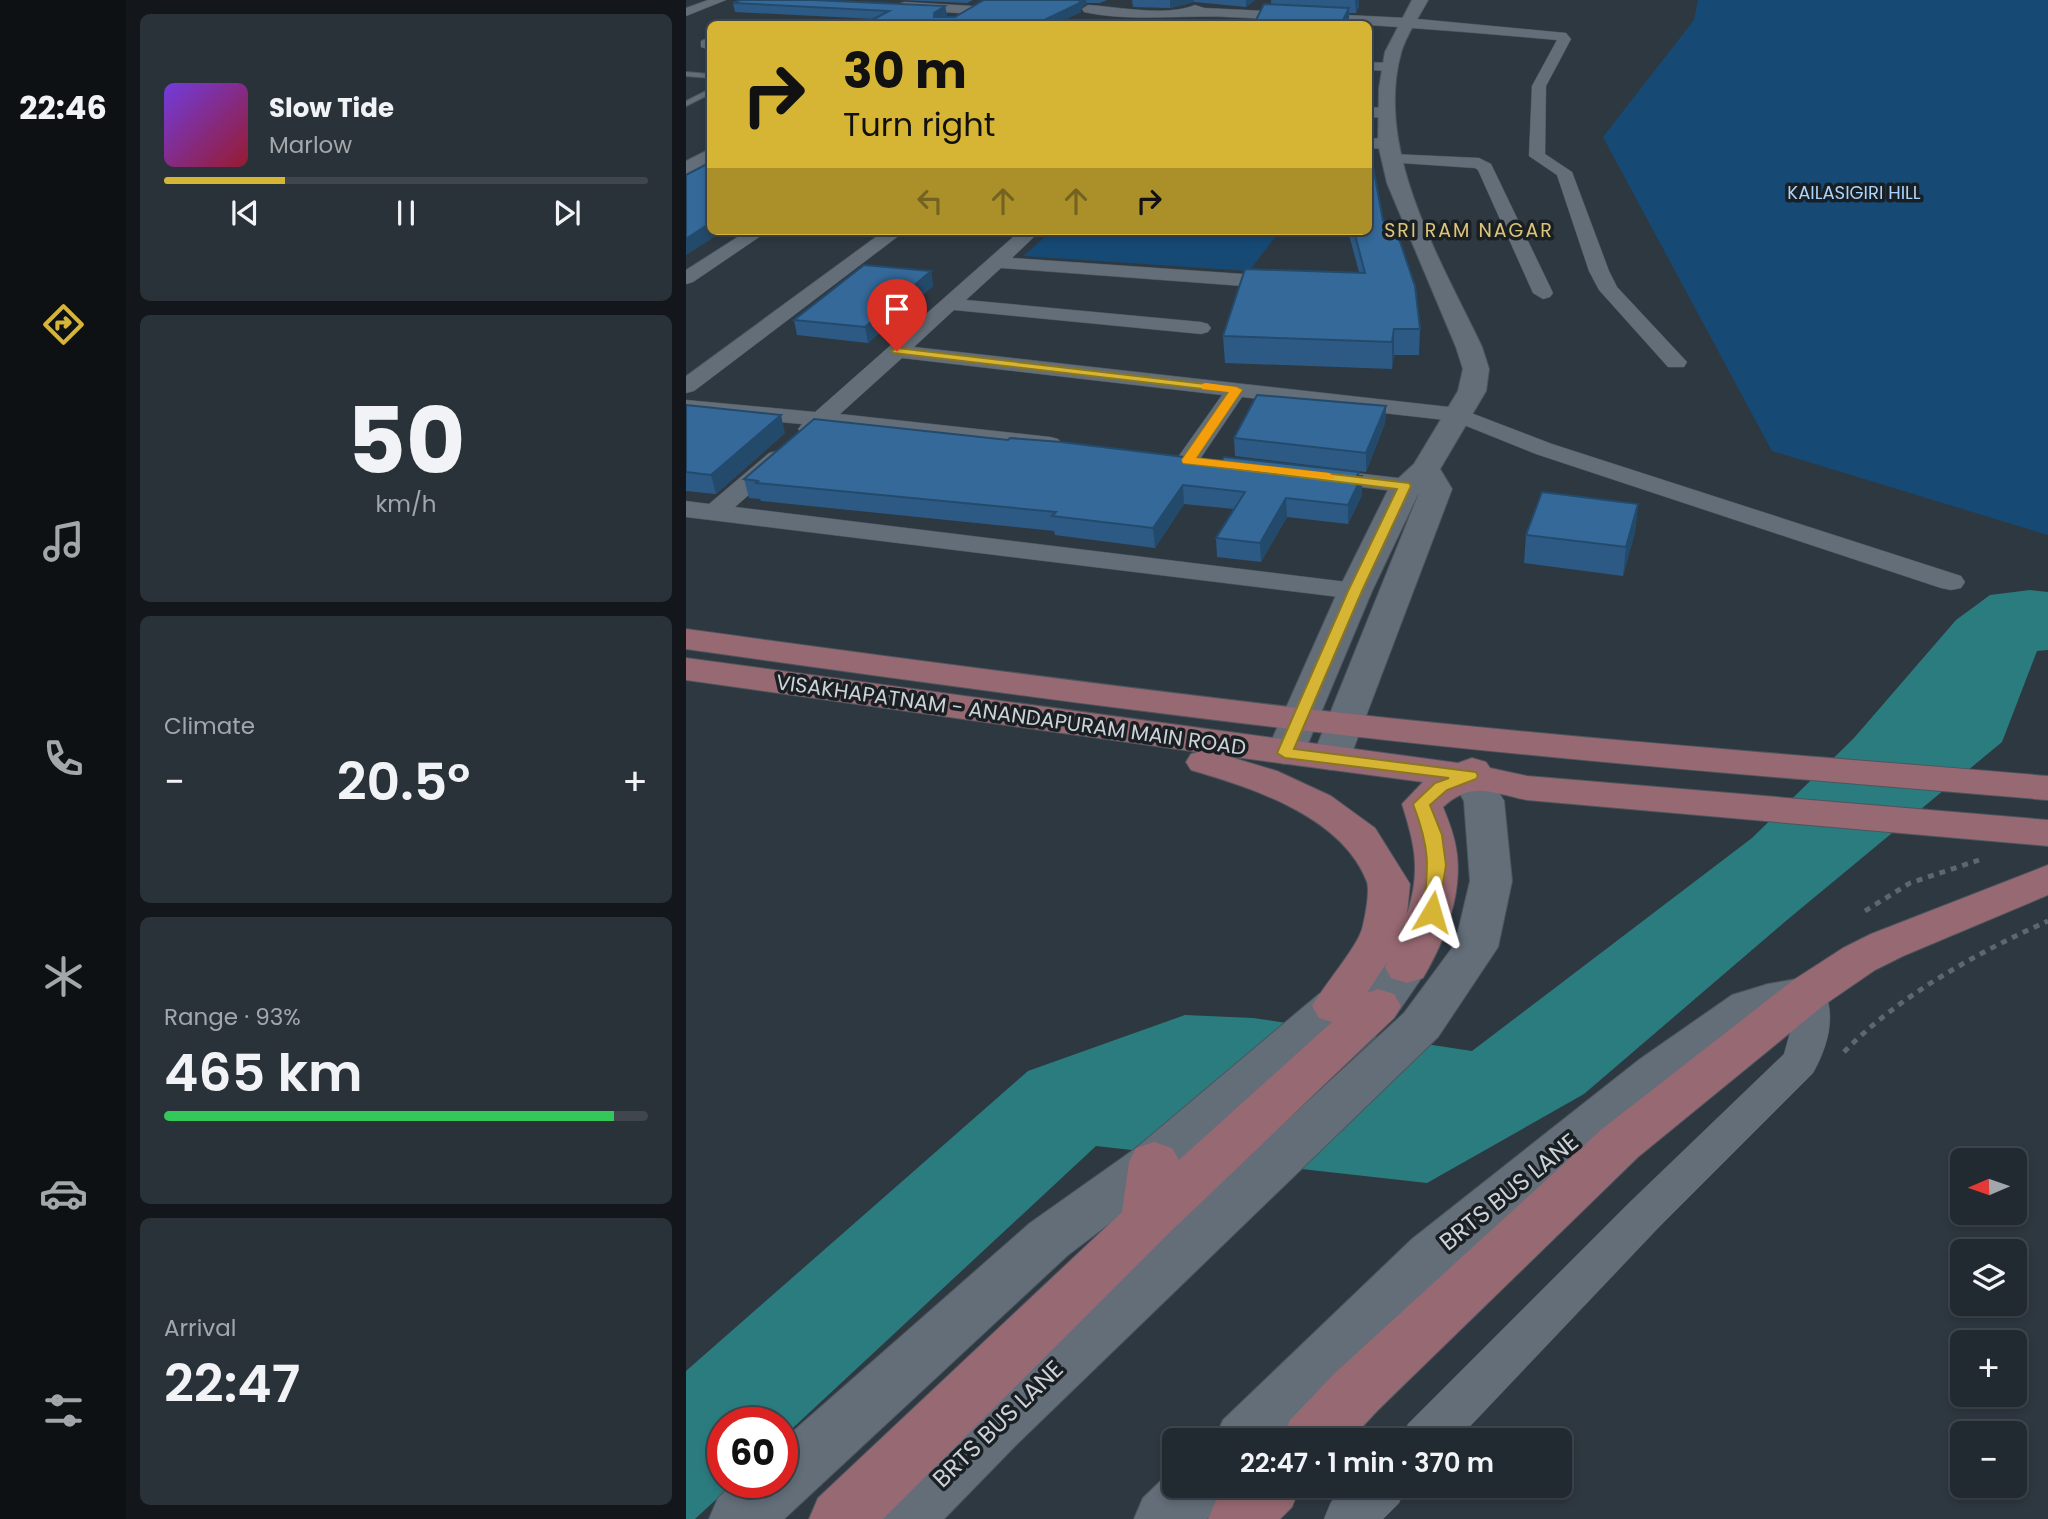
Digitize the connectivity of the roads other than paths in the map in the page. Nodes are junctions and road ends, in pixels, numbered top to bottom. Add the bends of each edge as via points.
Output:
1 (720, 0) edge
2 (989, 0) edge
3 (1102, 0) edge
4 (1148, 0) edge
5 (1302, 0) edge
6 (1420, 0) edge
7 (1207, 5) edge
8 (894, 6) edge
9 (972, 10) junction
10 (686, 12) edge
11 (1283, 16) junction
12 (1227, 19) edge
13 (951, 21) edge
14 (1319, 21) edge
15 (1372, 22) edge
16 (1407, 22) junction
17 (1380, 67) edge
18 (686, 74) edge
19 (707, 76) edge
20 (707, 93) edge
21 (686, 104) edge
22 (1378, 113) edge
23 (1383, 149) edge
24 (753, 235) edge
25 (891, 235) edge
26 (1026, 235) edge
27 (995, 262) junction
28 (686, 278) edge
29 (1242, 280) edge
30 (1543, 293) dead end
31 (949, 304) junction
32 (1201, 328) dead end
33 (897, 351) junction
34 (1676, 362) dead end
35 (686, 386) edge
36 (1236, 390) junction
37 (686, 407) edge
38 (1458, 415) junction
39 (821, 419) junction
40 (1066, 446) edge
41 (1161, 457) edge
42 (1188, 460) junction
43 (1215, 464) edge
44 (1296, 473) edge
45 (1422, 481) junction
46 (686, 509) edge
47 (715, 512) junction
48 (1951, 582) dead end
49 (1355, 591) junction
50 (686, 639) edge
51 (686, 669) edge
52 (1301, 717) junction
53 (1085, 725) junction
54 (1337, 741) junction
55 (1285, 753) junction
56 (1477, 757) junction
57 (2048, 788) edge
58 (2048, 833) edge
59 (2048, 879) edge
60 (1407, 967) joint
61 (1808, 993) junction
62 (1357, 1006) junction
63 (1201, 1174) junction
64 (1256, 1428) edge
65 (1322, 1428) edge
66 (1437, 1428) edge
67 (798, 1466) edge
68 (763, 1498) edge
69 (1186, 1498) edge
70 (1259, 1498) edge
71 (1369, 1498) edge
72 (740, 1519) edge
73 (840, 1519) edge
74 (902, 1519) edge
75 (1166, 1519) edge
76 (1239, 1519) edge
77 (1349, 1519) edge

1 - 10 street
2 - 9 street
3 - 7 street via 1084,12 1169,14
4 - 7 street
5 - 11 street
6 - 16 street
7 - 12 street
8 - 9 street
9 - 13 street
11 - 12 street
11 - 14 street
15 - 16 street
16 - 17 street
16 - 34 street via 1551,33 1564,39 1539,86 1537,156 1564,172 1609,290
17 - 22 street
18 - 19 lane
20 - 21 lane
22 - 23 street
23 - 30 street via 1479,163 1485,168
23 - 38 street via 1476,369 1472,391
24 - 28 street
25 - 35 street
26 - 27 street
27 - 29 street
27 - 31 street
31 - 32 street
31 - 33 street
33 - 36 street
33 - 39 street
36 - 38 street
36 - 42 street
37 - 39 street
38 - 45 street
38 - 48 street via 1544,449
39 - 40 street
39 - 47 street
41 - 42 street
42 - 43 street
44 - 45 street
45 - 49 street
45 - 54 street
46 - 47 street
47 - 49 street
49 - 52 street
50 - 52 main road, VISAKHAPATNAM - ANANDAPURAM MAIN ROAD via 978,680
51 - 53 main road, VISAKHAPATNAM - ANANDAPURAM MAIN ROAD
52 - 54 main road, VISAKHAPATNAM - ANANDAPURAM MAIN ROAD
52 - 55 street
53 - 55 main road, VISAKHAPATNAM - ANANDAPURAM MAIN ROAD
53 - 62 main road via 1263,779 1317,805 1360,837 1389,884 1383,933
54 - 55 main road, VISAKHAPATNAM - ANANDAPURAM MAIN ROAD
54 - 56 main road, VISAKHAPATNAM - ANANDAPURAM MAIN ROAD
56 - 57 main road via 1788,765
56 - 58 main road, VISAKHAPATNAM - ANANDAPURAM MAIN ROAD via 1527,788 1753,806 1973,843
56 - 60 main road via 1422,804 1438,865 1432,912
56 - 63 street via 1491,881 1476,947 1421,1025
59 - 61 main road via 1887,944
60 - 62 street
61 - 64 street, BRTS BUS LANE via 1748,1007 1657,1072 1431,1255
61 - 65 main road via 1620,1143
61 - 66 street via 1813,1025 1799,1063
62 - 63 main road
63 - 67 street via 1049,1239
63 - 73 main road
63 - 74 street, BRTS BUS LANE via 1005,1416
68 - 72 street
69 - 75 street
70 - 76 main road
71 - 77 street

